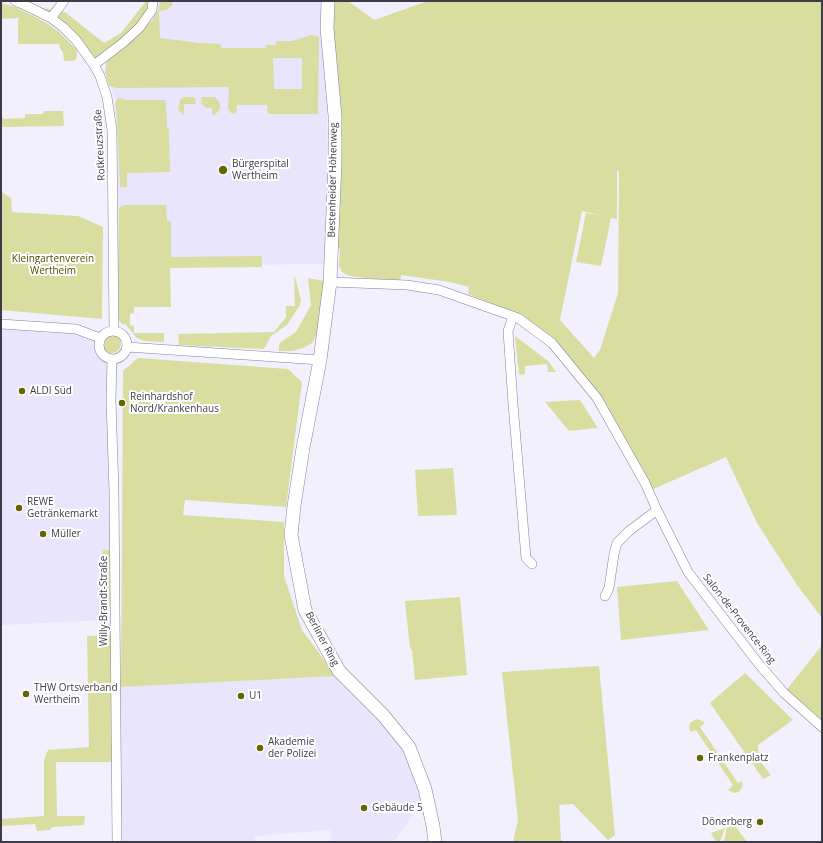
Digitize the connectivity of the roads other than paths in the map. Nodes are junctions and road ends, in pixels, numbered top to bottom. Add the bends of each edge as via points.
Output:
1 (15, 1) edge
2 (64, 1) edge
3 (153, 1) edge
4 (328, 1) edge
5 (51, 18) junction
6 (94, 65) junction
7 (330, 282) junction
8 (513, 316) junction
9 (1, 324) edge
10 (114, 331) junction
11 (100, 338) junction
12 (127, 347) junction
13 (112, 359) junction
14 (320, 360) junction
15 (657, 510) junction
16 (532, 564) dead end
17 (605, 596) dead end
18 (822, 727) edge
19 (118, 842) edge
20 (435, 842) edge

1 - 5 street, Rotkreuzstraße
2 - 5 street
3 - 6 street via 152,10 140,27
4 - 7 street, Bestenheider Höhenweg via 327,28 335,116
5 - 6 street, Rotkreuzstraße via 76,40
6 - 10 street, Rotkreuzstraße via 107,97 112,125
7 - 8 street, Salon-de-Provence-Ring via 406,285 439,290
7 - 14 street, Bestenheider Höhenweg
8 - 15 street, Salon-de-Provence-Ring via 552,343 597,398 645,483
8 - 16 street via 508,331 513,397 526,558
9 - 11 street via 76,329
10 - 11 street via 105,333
10 - 12 street via 123,335
11 - 13 street via 100,350 104,356
12 - 13 street via 122,356
12 - 14 street
13 - 19 street, Willy-Brandt-Straße
14 - 20 street, Berliner Ring via 303,448 291,535 306,610 339,671 383,715 409,747 425,789
15 - 17 street via 617,543 609,588
15 - 18 street, Salon-de-Provence-Ring via 688,572 784,694

